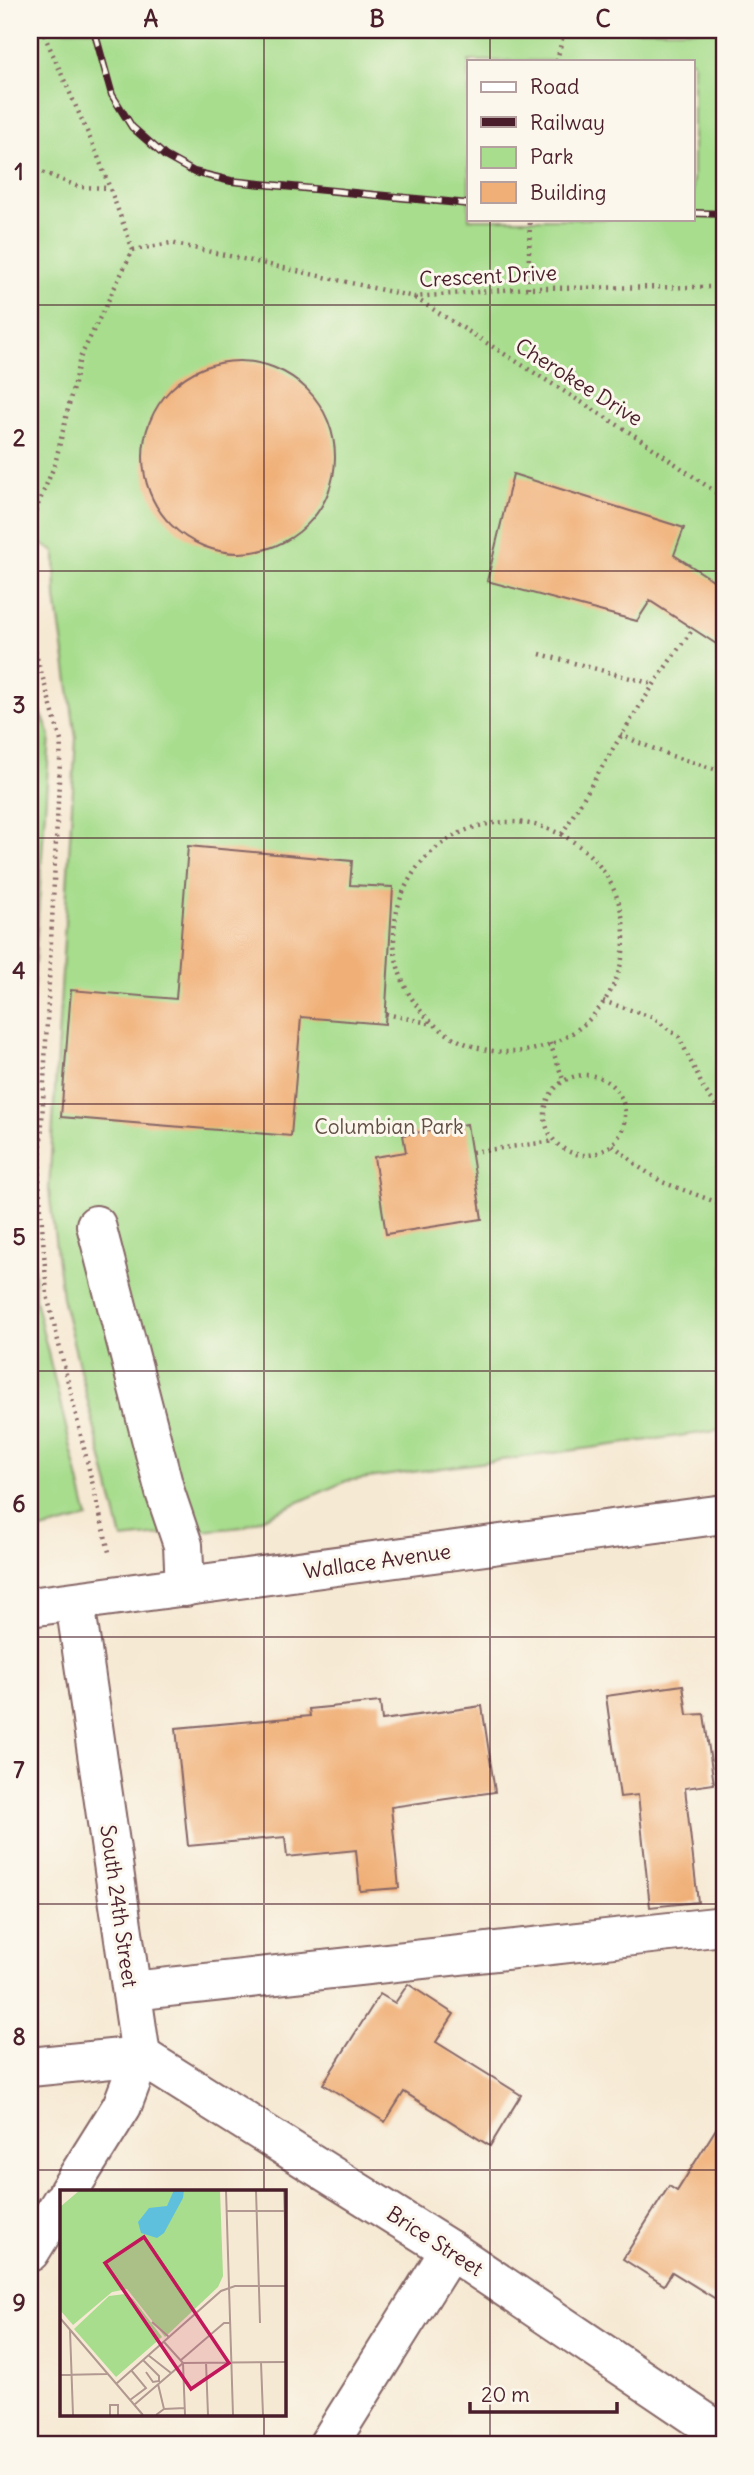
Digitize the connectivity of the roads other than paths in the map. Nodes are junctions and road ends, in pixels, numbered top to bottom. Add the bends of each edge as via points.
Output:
1 (96, 1225) dead end
2 (724, 1514) edge
3 (186, 1587) junction
4 (75, 1602) junction
5 (30, 1607) edge
6 (724, 1926) edge
7 (132, 1991) junction
8 (141, 2056) junction
9 (30, 2067) edge
10 (69, 2190) edge
11 (60, 2204) edge
12 (450, 2250) junction
13 (30, 2252) edge
14 (724, 2435) edge
15 (328, 2445) edge

1 - 3 street via 183,1545
2 - 3 street, Wallace Avenue
3 - 4 street, Wallace Avenue
4 - 5 street, Wallace Avenue
4 - 7 street, South 24th Street
6 - 7 street
7 - 8 street, South 24th Street
8 - 9 street
8 - 10 street, South 24th Street via 122,2106
8 - 12 street, Brice Street
11 - 13 street
12 - 14 street, Brice Street
12 - 15 street

